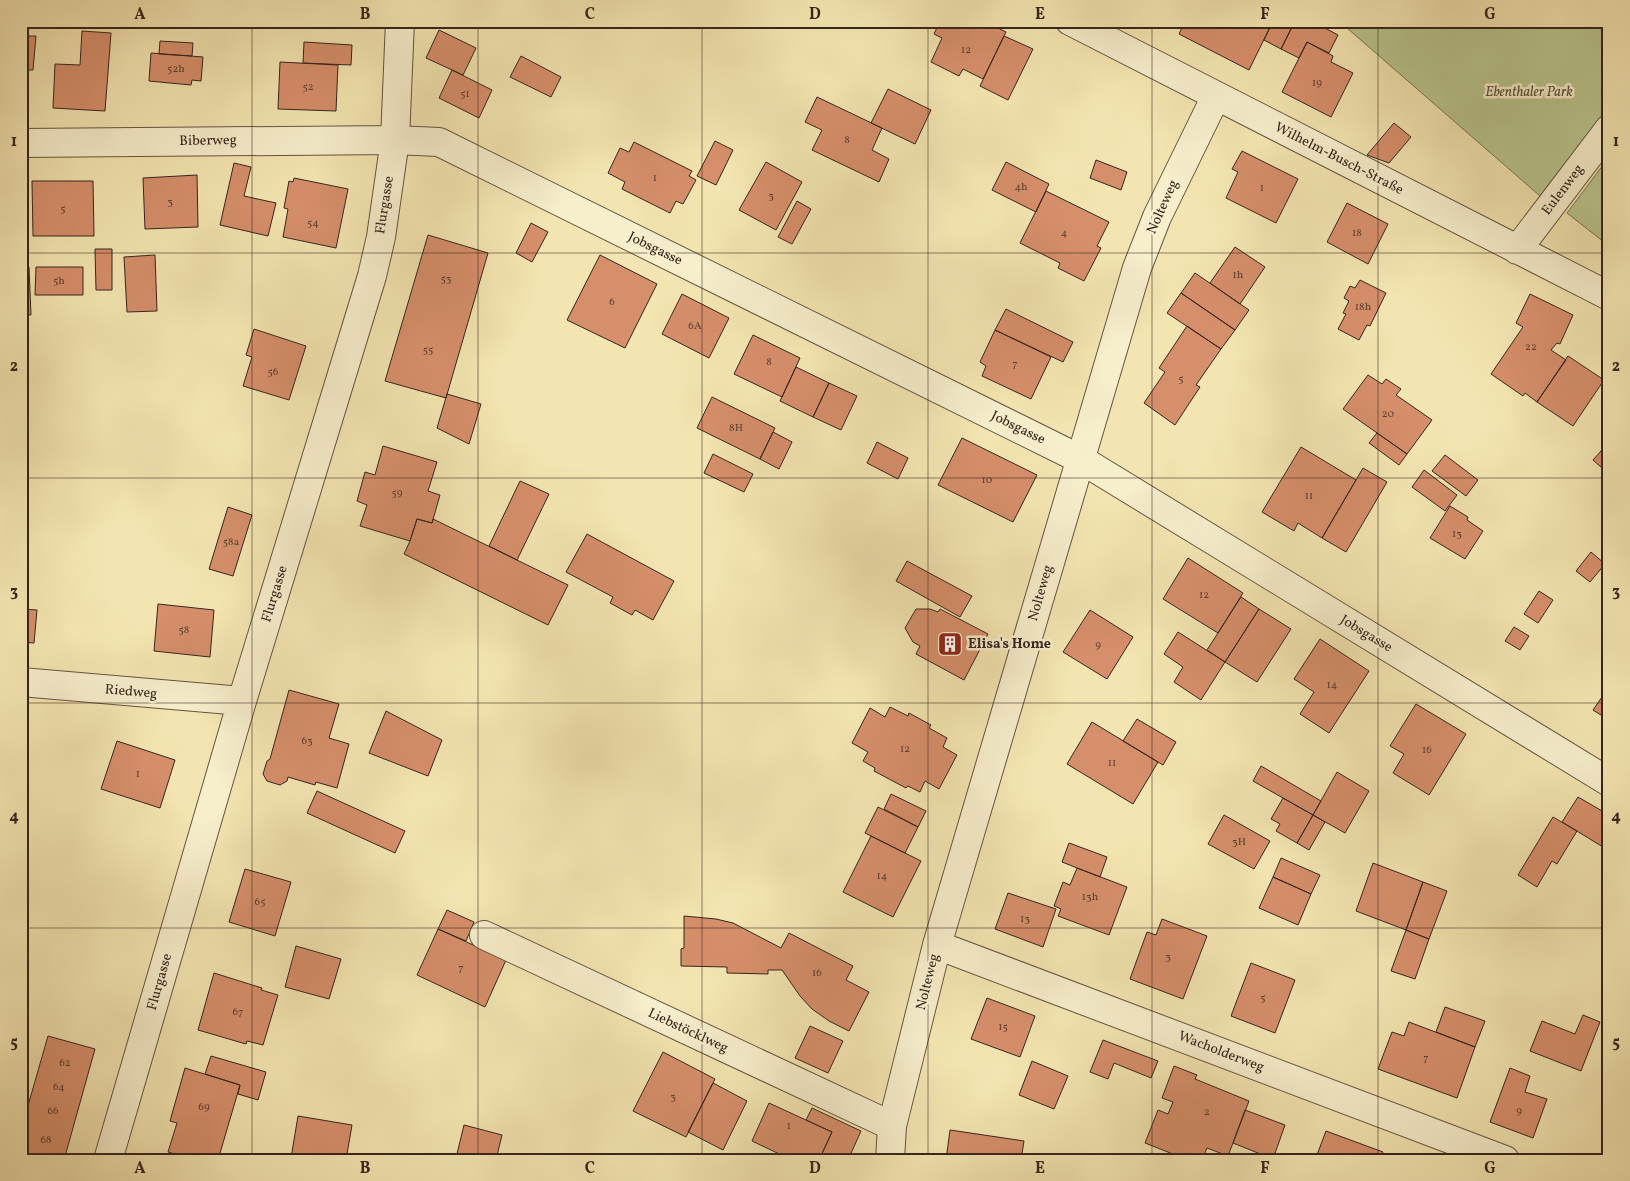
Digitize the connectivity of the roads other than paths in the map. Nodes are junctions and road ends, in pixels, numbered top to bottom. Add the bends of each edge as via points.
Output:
1 (400, 21) edge
2 (1070, 21) edge
3 (1216, 96) junction
4 (1609, 129) edge
5 (395, 140) junction
6 (21, 143) edge
7 (1517, 250) junction
8 (1609, 296) edge
9 (1080, 459) junction
10 (21, 682) edge
11 (242, 701) junction
12 (1609, 782) edge
13 (484, 935) dead end
14 (938, 945) junction
15 (892, 1126) junction
16 (108, 1160) edge
17 (890, 1160) edge
18 (1505, 1160) edge

1 - 5 street, Flurgasse
2 - 3 street, Wilhelm-Busch-Straße
3 - 7 street, Wilhelm-Busch-Straße
3 - 9 street, Nolteweg via 1157,217 1138,268
4 - 7 street, Eulenweg
5 - 6 street, Biberweg
5 - 9 street, Jobsgasse via 439,142
5 - 11 street, Flurgasse via 372,276
7 - 8 street, Wilhelm-Busch-Straße
9 - 12 street, Jobsgasse
9 - 14 street, Nolteweg
10 - 11 street, Riedweg
11 - 16 street, Flurgasse
13 - 15 street, Liebstöcklweg
14 - 15 street, Nolteweg
14 - 18 street, Wacholderweg
15 - 17 street, Nolteweg

